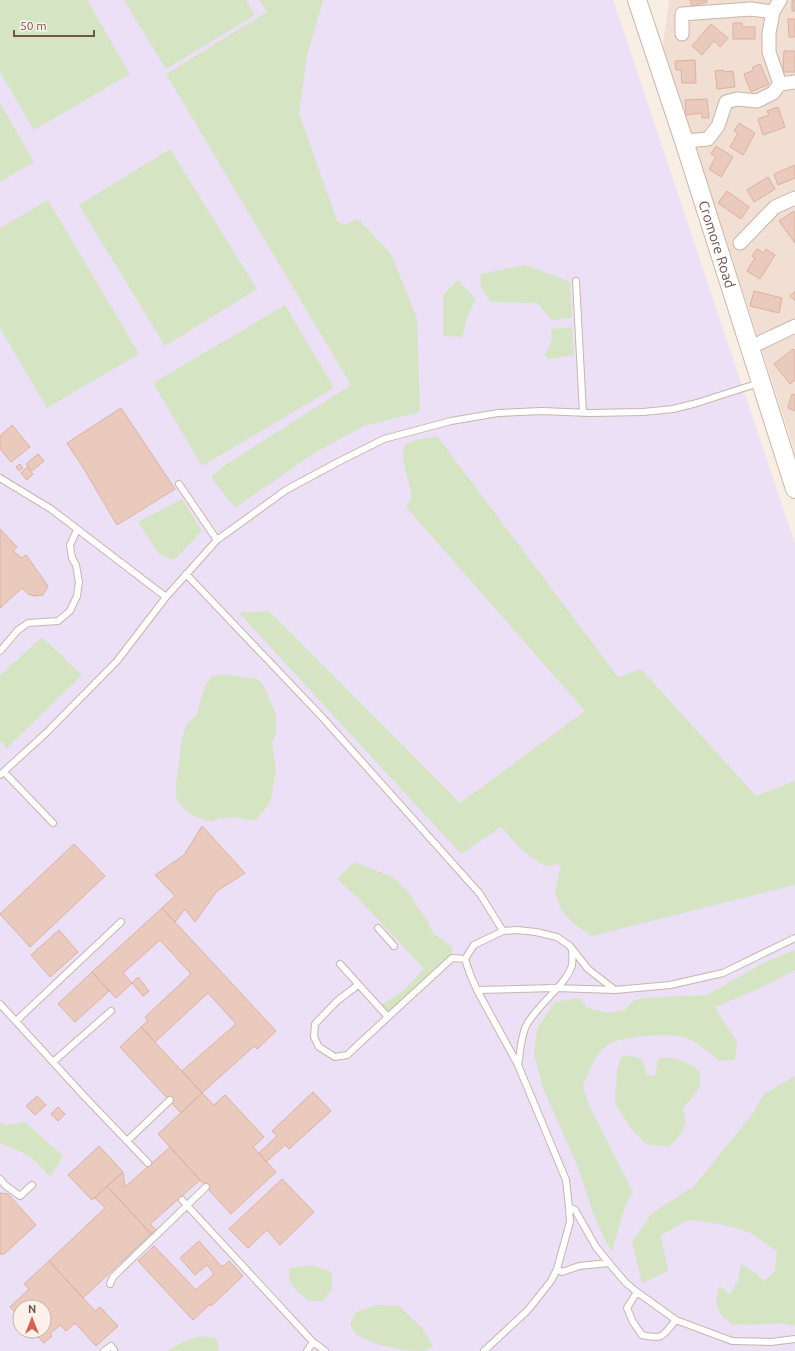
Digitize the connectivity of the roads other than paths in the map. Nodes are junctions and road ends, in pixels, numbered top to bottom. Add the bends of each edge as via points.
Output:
1 (637, 0) edge
2 (780, 0) edge
3 (773, 12) junction
4 (682, 34) dead end
5 (795, 82) edge
6 (780, 84) junction
7 (684, 141) junction
8 (795, 198) edge
9 (740, 243) dead end
10 (576, 281) dead end
11 (795, 326) edge
12 (749, 348) junction
13 (760, 382) junction
14 (583, 413) junction
15 (0, 478) edge
16 (179, 484) dead end
17 (795, 489) edge
18 (77, 530) junction
19 (217, 540) junction
20 (186, 574) junction
21 (166, 597) junction
22 (0, 651) edge
23 (2, 774) edge
24 (53, 823) dead end
25 (120, 922) dead end
26 (378, 928) dead end
27 (503, 932) junction
28 (795, 938) edge
29 (394, 946) dead end
30 (570, 946) junction
31 (465, 959) junction
32 (340, 964) dead end
33 (358, 985) junction
34 (556, 988) junction
35 (478, 990) junction
36 (615, 990) junction
37 (1, 1007) edge
38 (111, 1011) dead end
39 (388, 1017) junction
40 (16, 1021) junction
41 (53, 1062) junction
42 (518, 1065) junction
43 (170, 1100) dead end
44 (127, 1141) junction
45 (148, 1163) dead end
46 (0, 1179) edge
47 (32, 1185) dead end
48 (206, 1187) dead end
49 (182, 1200) dead end
50 (188, 1205) junction
51 (569, 1207) junction
52 (608, 1263) junction
53 (558, 1269) junction
54 (110, 1284) dead end
55 (637, 1292) junction
56 (676, 1320) junction
57 (795, 1339) edge
58 (313, 1342) junction
59 (114, 1350) edge
60 (104, 1351) edge
61 (308, 1351) edge
62 (325, 1351) edge
63 (484, 1351) edge

1 - 7 main road, Cromore Road
2 - 3 street
3 - 4 street via 751,9 682,14
3 - 6 street via 769,52
5 - 6 street
6 - 7 street via 773,94 758,101 737,99 726,102 718,126 708,139
7 - 12 main road, Cromore Road
8 - 9 street via 774,207
10 - 14 lane
11 - 12 street
12 - 13 main road, Cromore Road
13 - 14 lane via 673,409
13 - 17 main road, Cromore Road
14 - 19 lane via 498,413 451,421 384,439 286,490
15 - 18 lane via 51,509
16 - 19 lane
18 - 21 lane
18 - 22 lane via 70,545 80,582 70,611 58,621 28,623 18,630
19 - 20 lane
20 - 21 lane
20 - 27 lane via 322,717 480,894
21 - 23 lane via 117,661
23 - 24 lane
25 - 40 lane
26 - 29 lane
27 - 30 lane via 518,930 549,934
27 - 31 lane via 474,945
28 - 36 lane via 723,974 670,985
30 - 34 lane via 572,965
30 - 36 lane via 588,969
31 - 35 lane
31 - 39 lane via 452,958
32 - 33 lane
33 - 39 lane
33 - 39 lane via 337,1001 315,1024 314,1037 319,1047 335,1056 347,1055
34 - 35 lane
34 - 36 lane
34 - 42 lane via 536,1009 525,1027
35 - 42 lane
37 - 40 lane
38 - 41 lane
40 - 41 lane
41 - 44 lane
42 - 51 lane via 566,1180
43 - 44 lane
44 - 45 lane
46 - 47 lane via 20,1196
48 - 50 lane
49 - 50 lane
50 - 54 lane via 113,1277
50 - 58 lane
51 - 52 lane via 575,1210
51 - 53 lane via 570,1222
52 - 53 lane via 579,1266 562,1272
52 - 55 lane
53 - 63 lane via 528,1310
55 - 56 lane
55 - 56 lane via 627,1308 642,1335 656,1338 661,1336
56 - 57 lane via 732,1342
58 - 61 lane
58 - 62 lane
59 - 60 lane via 111,1346

